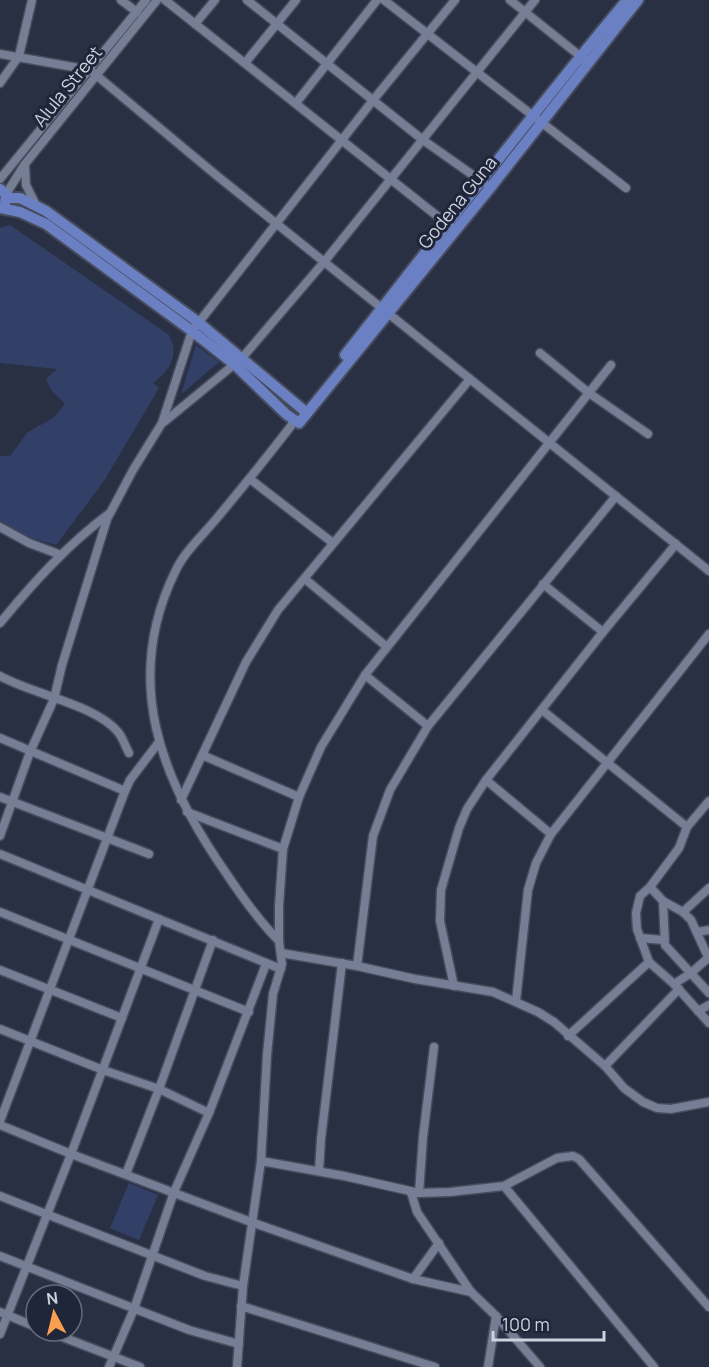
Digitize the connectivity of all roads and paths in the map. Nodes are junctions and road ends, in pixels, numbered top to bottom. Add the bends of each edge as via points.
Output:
1 (32, 0) edge
2 (121, 0) edge
3 (146, 0) edge
4 (156, 0) edge
5 (165, 0) edge
6 (215, 0) edge
7 (247, 0) edge
8 (296, 0) edge
9 (377, 0) edge
10 (384, 0) edge
11 (455, 0) edge
12 (510, 0) edge
13 (535, 0) edge
14 (627, 0) edge
15 (638, 0) edge
16 (525, 11) junction
17 (137, 12) junction
18 (278, 23) junction
19 (195, 24) junction
20 (427, 33) junction
21 (0, 54) edge
22 (19, 56) junction
23 (584, 59) junction
24 (244, 63) junction
25 (327, 64) junction
26 (93, 72) junction
27 (477, 72) junction
28 (0, 83) edge
29 (374, 99) junction
30 (296, 103) junction
31 (538, 119) junction
32 (342, 140) junction
33 (423, 140) junction
34 (25, 164) junction
35 (0, 179) edge
36 (391, 179) junction
37 (486, 185) junction
38 (626, 188) dead end
39 (4, 194) edge
40 (36, 205) junction
41 (0, 208) edge
42 (276, 224) junction
43 (451, 226) junction
44 (324, 262) junction
45 (147, 293) junction
46 (385, 311) junction
47 (195, 327) junction
48 (540, 353) dead end
49 (238, 361) junction
50 (611, 366) dead end
51 (470, 379) junction
52 (589, 393) junction
53 (305, 411) junction
54 (162, 423) junction
55 (295, 423) junction
56 (648, 434) dead end
57 (548, 442) junction
58 (250, 479) junction
59 (616, 496) junction
60 (110, 513) junction
61 (0, 527) edge
62 (333, 543) junction
63 (676, 544) junction
64 (61, 555) junction
65 (709, 571) edge
66 (305, 579) junction
67 (543, 584) junction
68 (0, 623) edge
69 (603, 632) junction
70 (709, 634) edge
71 (387, 647) junction
72 (365, 675) junction
73 (0, 676) edge
74 (54, 699) junction
75 (542, 710) junction
76 (428, 726) junction
77 (0, 738) edge
78 (159, 742) junction
79 (30, 752) junction
80 (129, 753) dead end
81 (202, 755) junction
82 (608, 764) junction
83 (486, 780) junction
84 (125, 791) junction
85 (0, 797) edge
86 (300, 797) junction
87 (181, 800) junction
88 (709, 801) edge
89 (12, 802) junction
90 (186, 812) junction
91 (687, 827) junction
92 (551, 834) junction
93 (0, 836) edge
94 (108, 838) junction
95 (283, 849) junction
96 (0, 854) edge
97 (149, 854) dead end
98 (650, 887) junction
99 (88, 890) junction
100 (708, 890) edge
101 (663, 901) junction
102 (0, 912) edge
103 (683, 912) junction
104 (159, 919) junction
105 (709, 930) edge
106 (697, 932) junction
107 (640, 938) junction
108 (68, 939) junction
109 (213, 940) junction
110 (663, 940) junction
111 (279, 941) junction
112 (281, 953) junction
113 (709, 959) edge
114 (649, 962) junction
115 (342, 963) junction
116 (266, 964) junction
117 (357, 966) junction
118 (141, 969) junction
119 (281, 969) junction
120 (0, 970) edge
121 (691, 973) junction
122 (454, 986) junction
123 (677, 987) junction
124 (194, 990) junction
125 (49, 991) junction
126 (709, 993) edge
127 (516, 1001) junction
128 (709, 1005) edge
129 (698, 1011) junction
130 (249, 1012) junction
131 (122, 1018) junction
132 (709, 1023) edge
133 (0, 1029) edge
134 (568, 1036) junction
135 (30, 1041) junction
136 (434, 1047) dead end
137 (605, 1066) junction
138 (103, 1070) junction
139 (159, 1089) junction
140 (709, 1102) edge
141 (209, 1113) junction
142 (0, 1123) edge
143 (71, 1154) junction
144 (261, 1161) junction
145 (319, 1171) junction
146 (126, 1174) junction
147 (504, 1186) junction
148 (174, 1192) junction
149 (415, 1192) junction
150 (0, 1196) edge
151 (47, 1215) junction
152 (251, 1222) junction
153 (439, 1243) junction
154 (0, 1256) edge
155 (151, 1256) junction
156 (27, 1266) junction
157 (412, 1279) junction
158 (243, 1286) junction
159 (471, 1292) junction
160 (241, 1306) junction
161 (709, 1307) edge
162 (134, 1309) junction
163 (3, 1314) edge
164 (496, 1316) junction
165 (24, 1322) edge
166 (0, 1334) edge
167 (77, 1343) edge
168 (239, 1344) junction
169 (113, 1357) junction
170 (109, 1367) edge
171 (140, 1367) edge
172 (237, 1367) edge
173 (435, 1367) edge
174 (488, 1367) edge
175 (540, 1367) edge
176 (654, 1367) edge

1 - 22 street
2 - 17 street
3 - 17 street, Alula Street
4 - 26 street, Alula Street
5 - 19 street
6 - 19 street
7 - 18 street
8 - 18 street
9 - 25 street
10 - 20 street
11 - 20 street
12 - 16 street
13 - 16 street
14 - 23 main road, Godena Guna
15 - 23 main road, Godena Guna
16 - 23 street
16 - 27 street
17 - 26 street, Alula Street
18 - 24 street
18 - 25 street
19 - 24 street
20 - 27 street
20 - 29 street
21 - 22 street
22 - 26 street
22 - 28 street
23 - 31 main road, Godena Guna
24 - 30 street
25 - 29 street
25 - 30 street
26 - 34 street, Alula Street
26 - 35 street, Alula Street
26 - 42 street
27 - 31 street
27 - 33 street
29 - 32 street
29 - 33 street
30 - 32 street
31 - 37 main road, Godena Guna
31 - 38 street
32 - 36 street
32 - 42 street
33 - 36 street
33 - 37 street
34 - 39 street, Alula Street
34 - 40 street via 26,185
36 - 43 street
36 - 44 street
37 - 43 main road, Godena Guna
39 - 40 main road
39 - 41 main road via 5,204
40 - 45 main road
41 - 45 main road via 46,224
42 - 44 street
42 - 47 street
43 - 46 main road, Godena Guna
44 - 46 street
44 - 49 street
45 - 47 main road
46 - 51 street
46 - 53 main road, Godena Guna
47 - 49 main road
47 - 54 street
48 - 52 street
49 - 53 main road
49 - 54 street
49 - 55 main road
50 - 52 street
51 - 57 street
51 - 62 street
52 - 56 street
52 - 57 street
53 - 55 main road, Godena Guna
54 - 60 street
55 - 58 street
57 - 59 street
57 - 71 street
58 - 62 street
58 - 78 street via 175,569 156,617 150,664
59 - 63 street
59 - 67 street
60 - 64 street
60 - 74 street
61 - 64 street
62 - 66 street
63 - 65 street
63 - 69 street
64 - 68 street
66 - 71 street
66 - 81 street via 278,610 246,663
67 - 69 street
67 - 76 street
69 - 75 street
70 - 82 street
71 - 72 street
72 - 76 street
72 - 86 street via 321,747
73 - 74 street
74 - 79 street
74 - 80 street via 109,723
75 - 82 street
75 - 83 street
76 - 117 street via 390,790 374,836
77 - 79 street
78 - 84 street
78 - 87 street
79 - 84 street
79 - 89 street
81 - 86 street
81 - 87 street
82 - 91 street
82 - 92 street
83 - 92 street
83 - 122 street via 459,828 441,890 440,921
84 - 94 street
85 - 89 street
86 - 95 street
87 - 90 street
88 - 91 street
89 - 93 street
89 - 94 street
90 - 95 street
90 - 111 street via 250,909
91 - 98 street via 679,848
92 - 127 street via 528,890
94 - 97 street
94 - 99 street
95 - 111 street
96 - 99 street
98 - 101 street
98 - 107 street via 637,904
99 - 104 street
99 - 108 street
100 - 103 street
101 - 103 street
101 - 110 street
102 - 108 street
103 - 106 street
104 - 109 street
104 - 118 street
105 - 106 street
106 - 113 street
107 - 110 street
107 - 114 street
108 - 118 street
108 - 125 street
109 - 116 street
109 - 124 street
110 - 121 street
111 - 112 street
112 - 115 street
112 - 119 street
113 - 121 street
114 - 123 street
114 - 134 street
115 - 117 street
115 - 145 street
116 - 119 street
116 - 130 street
117 - 122 street
118 - 124 street
118 - 131 street
119 - 144 street via 273,994
120 - 125 street
121 - 123 street
121 - 126 street
122 - 127 street via 493,992
123 - 129 street
123 - 137 street
124 - 130 street
124 - 139 street
125 - 131 street
125 - 135 street
127 - 134 street via 538,1012
128 - 129 street
129 - 132 street
130 - 141 street
131 - 138 street
133 - 135 street
134 - 137 street
135 - 138 street
135 - 142 street
136 - 149 street
137 - 140 street via 624,1088 657,1108
138 - 139 street
138 - 143 street
139 - 141 street
139 - 146 street
141 - 148 street
142 - 143 street
143 - 146 street
143 - 151 street
144 - 145 street
144 - 152 street
145 - 149 street
146 - 148 street
147 - 149 street
147 - 161 street via 557,1158 573,1156
147 - 176 street
148 - 152 street
148 - 155 street
149 - 153 street via 417,1212
150 - 151 street
151 - 155 street
151 - 156 street
152 - 157 street
152 - 158 street
153 - 157 street
153 - 159 street
154 - 156 street
155 - 158 street
155 - 162 street
156 - 162 street
156 - 163 street
157 - 159 street
158 - 160 street
159 - 164 street
160 - 168 street
160 - 173 street
162 - 168 street
162 - 169 street
163 - 165 street
163 - 166 street
164 - 174 street
164 - 175 street
167 - 169 street
168 - 172 street
169 - 170 street
169 - 171 street

